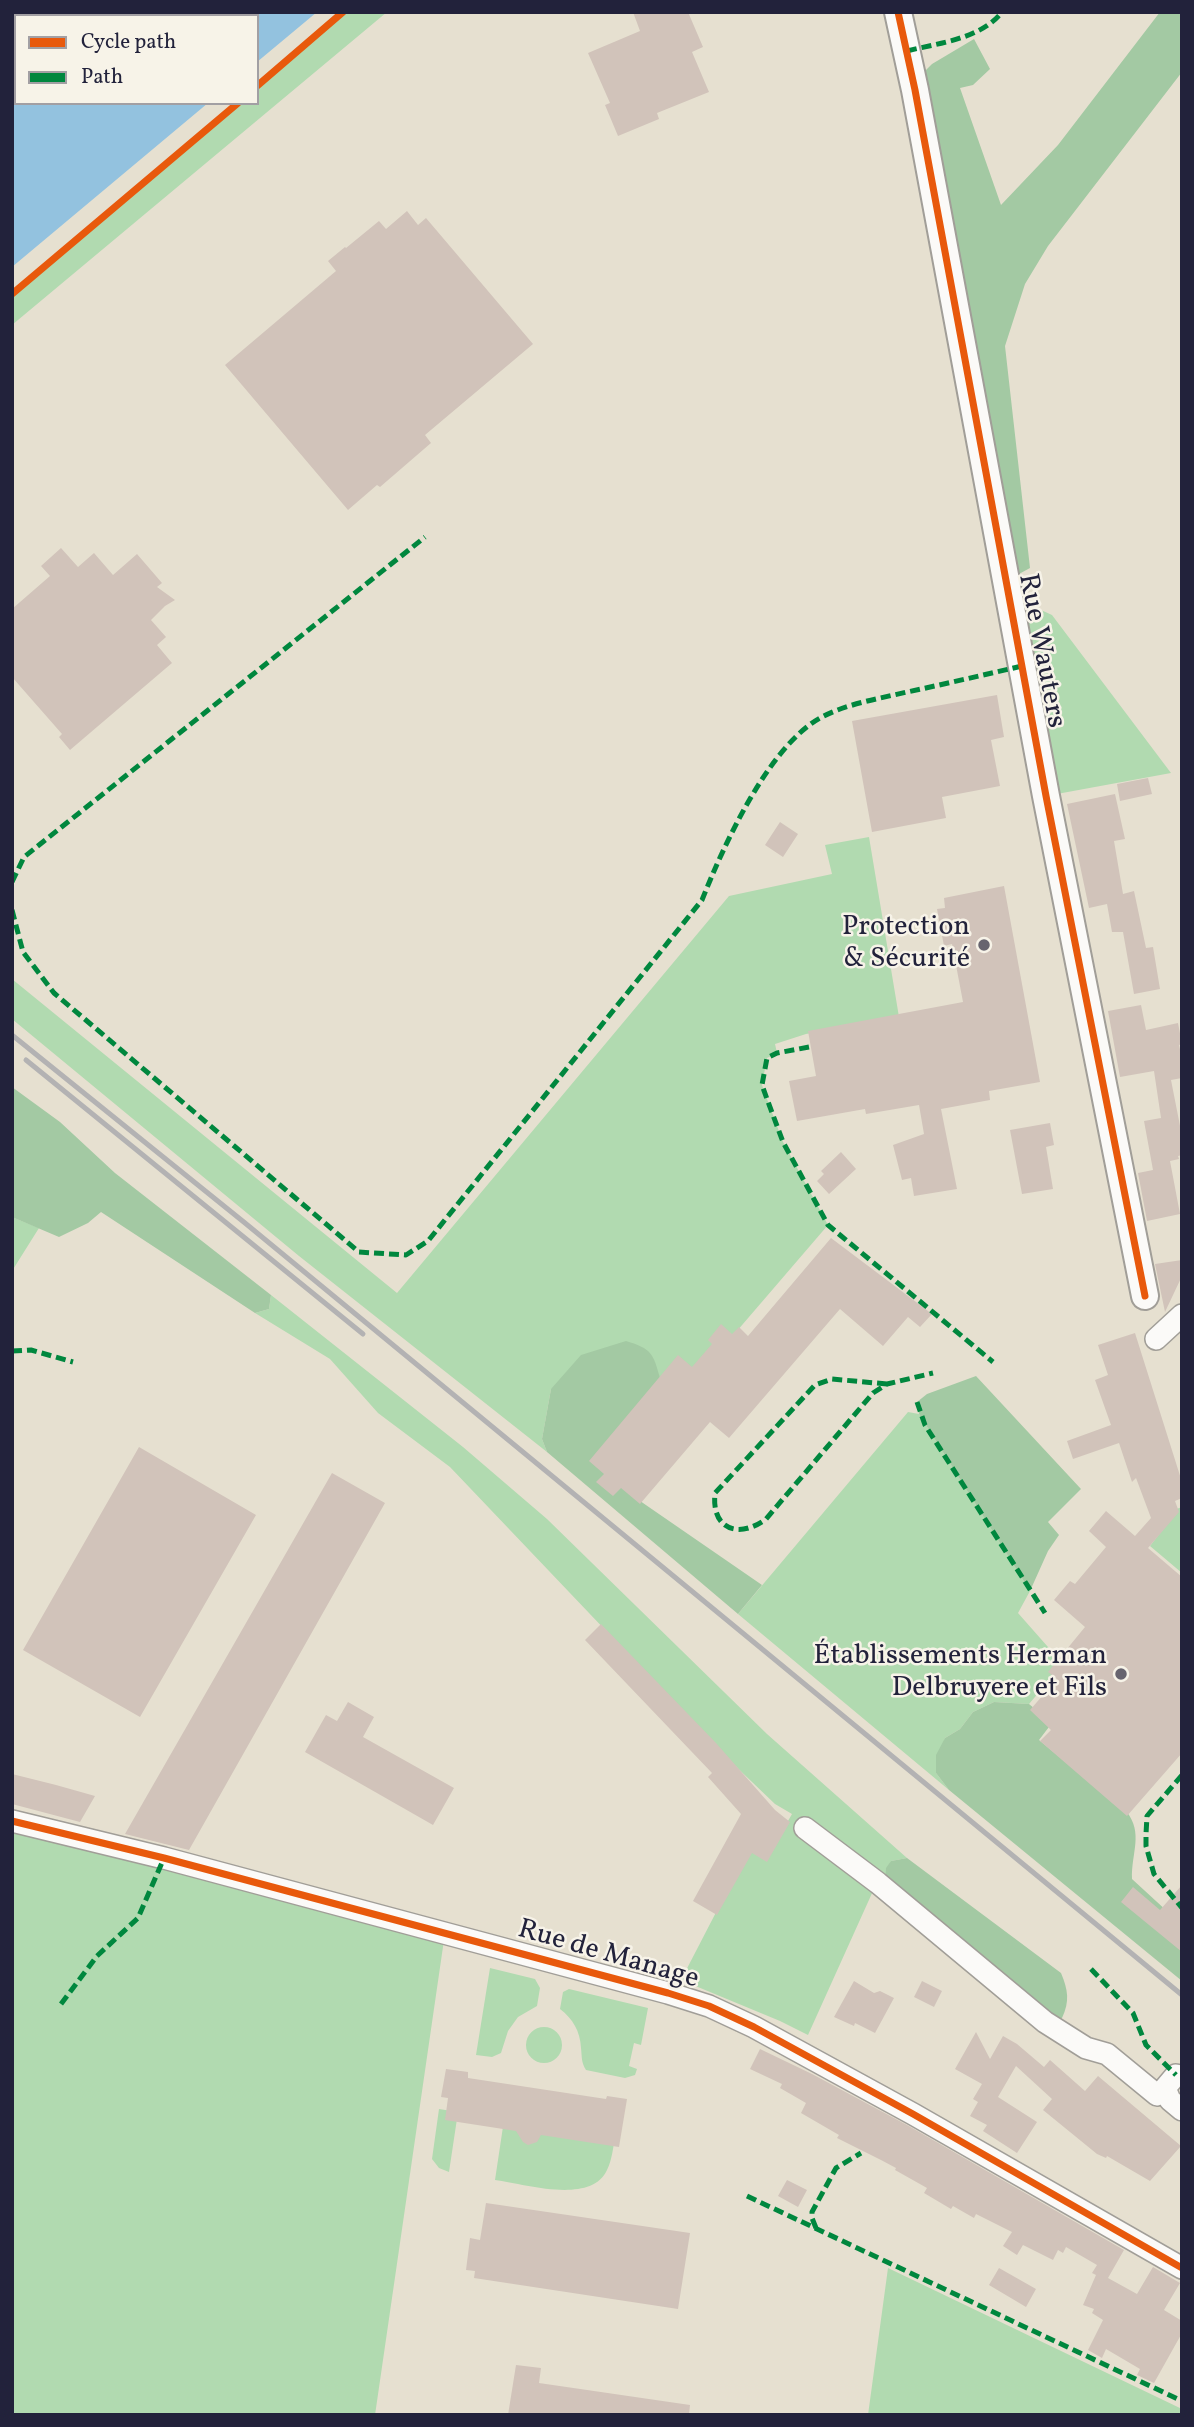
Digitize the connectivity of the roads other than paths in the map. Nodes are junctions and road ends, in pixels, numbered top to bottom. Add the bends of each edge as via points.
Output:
1 (898, 12) edge
2 (1145, 1296) dead end
3 (1182, 1315) edge
4 (1156, 1339) dead end
5 (12, 1821) edge
6 (805, 1828) dead end
7 (1182, 2076) edge
8 (1157, 2095) dead end
9 (1182, 2110) edge
10 (1182, 2268) edge

1 - 2 street, Rue Wauters
3 - 4 street
5 - 10 street, Rue de Manage via 178,1861 709,2006 913,2114
6 - 8 street via 878,1882 1045,2022 1086,2049 1107,2054
7 - 9 street via 1176,2075 1165,2088

